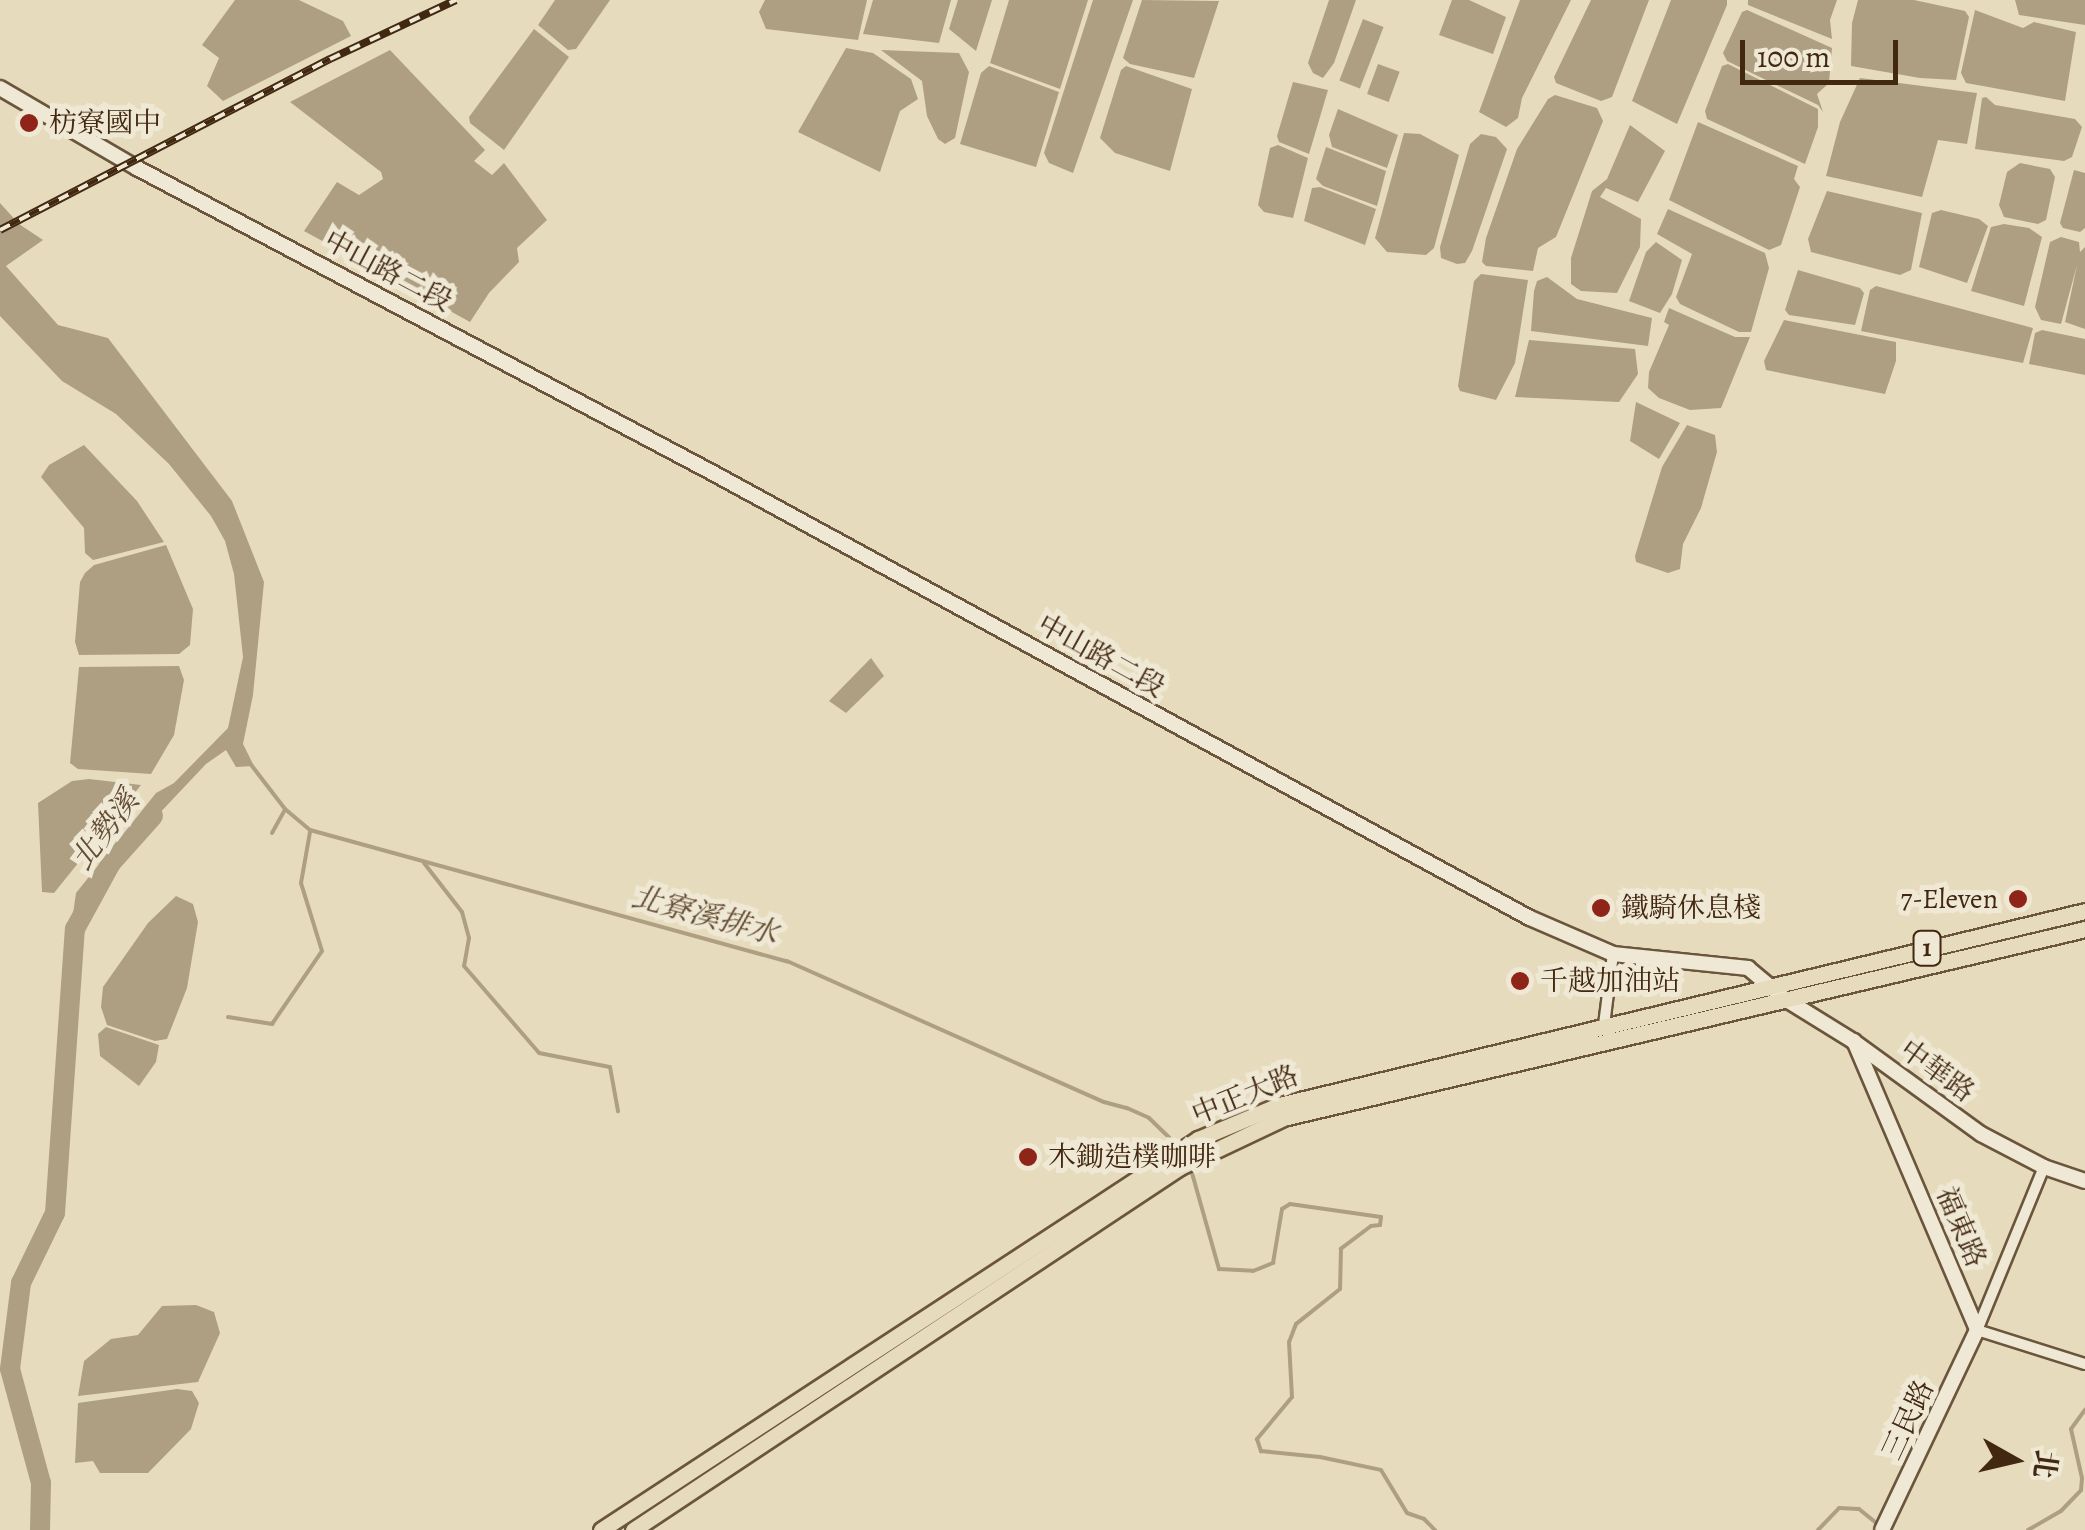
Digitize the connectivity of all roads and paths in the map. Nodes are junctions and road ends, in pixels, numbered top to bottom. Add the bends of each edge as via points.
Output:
1 (0, 88) edge
2 (2085, 911) edge
3 (2085, 929) edge
4 (1613, 954) junction
5 (1770, 984) junction
6 (1785, 999) junction
7 (1604, 1025) junction
8 (1854, 1041) junction
9 (2044, 1168) junction
10 (2085, 1181) edge
11 (1978, 1330) junction
12 (2085, 1364) edge
13 (601, 1530) edge
14 (633, 1530) edge
15 (1882, 1530) edge

1 - 4 street, 中山路二段 via 1530,918
2 - 5 main road, 1
3 - 6 main road, 1
4 - 5 street, 中山路二段 via 1748,968
4 - 7 street
5 - 6 street, 中華路
5 - 7 main road, 中正大路 / 1
6 - 8 street, 中華路
6 - 14 main road, 中正大路 / 1 via 1350,1100 1227,1142 1155,1183
7 - 13 main road, 中正大路 / 1 via 1335,1088 1198,1139
8 - 9 street, 中華路 via 1981,1134
8 - 11 street, 福東路
9 - 10 street, 中華路
9 - 11 street
11 - 12 street
11 - 15 street, 三民路

